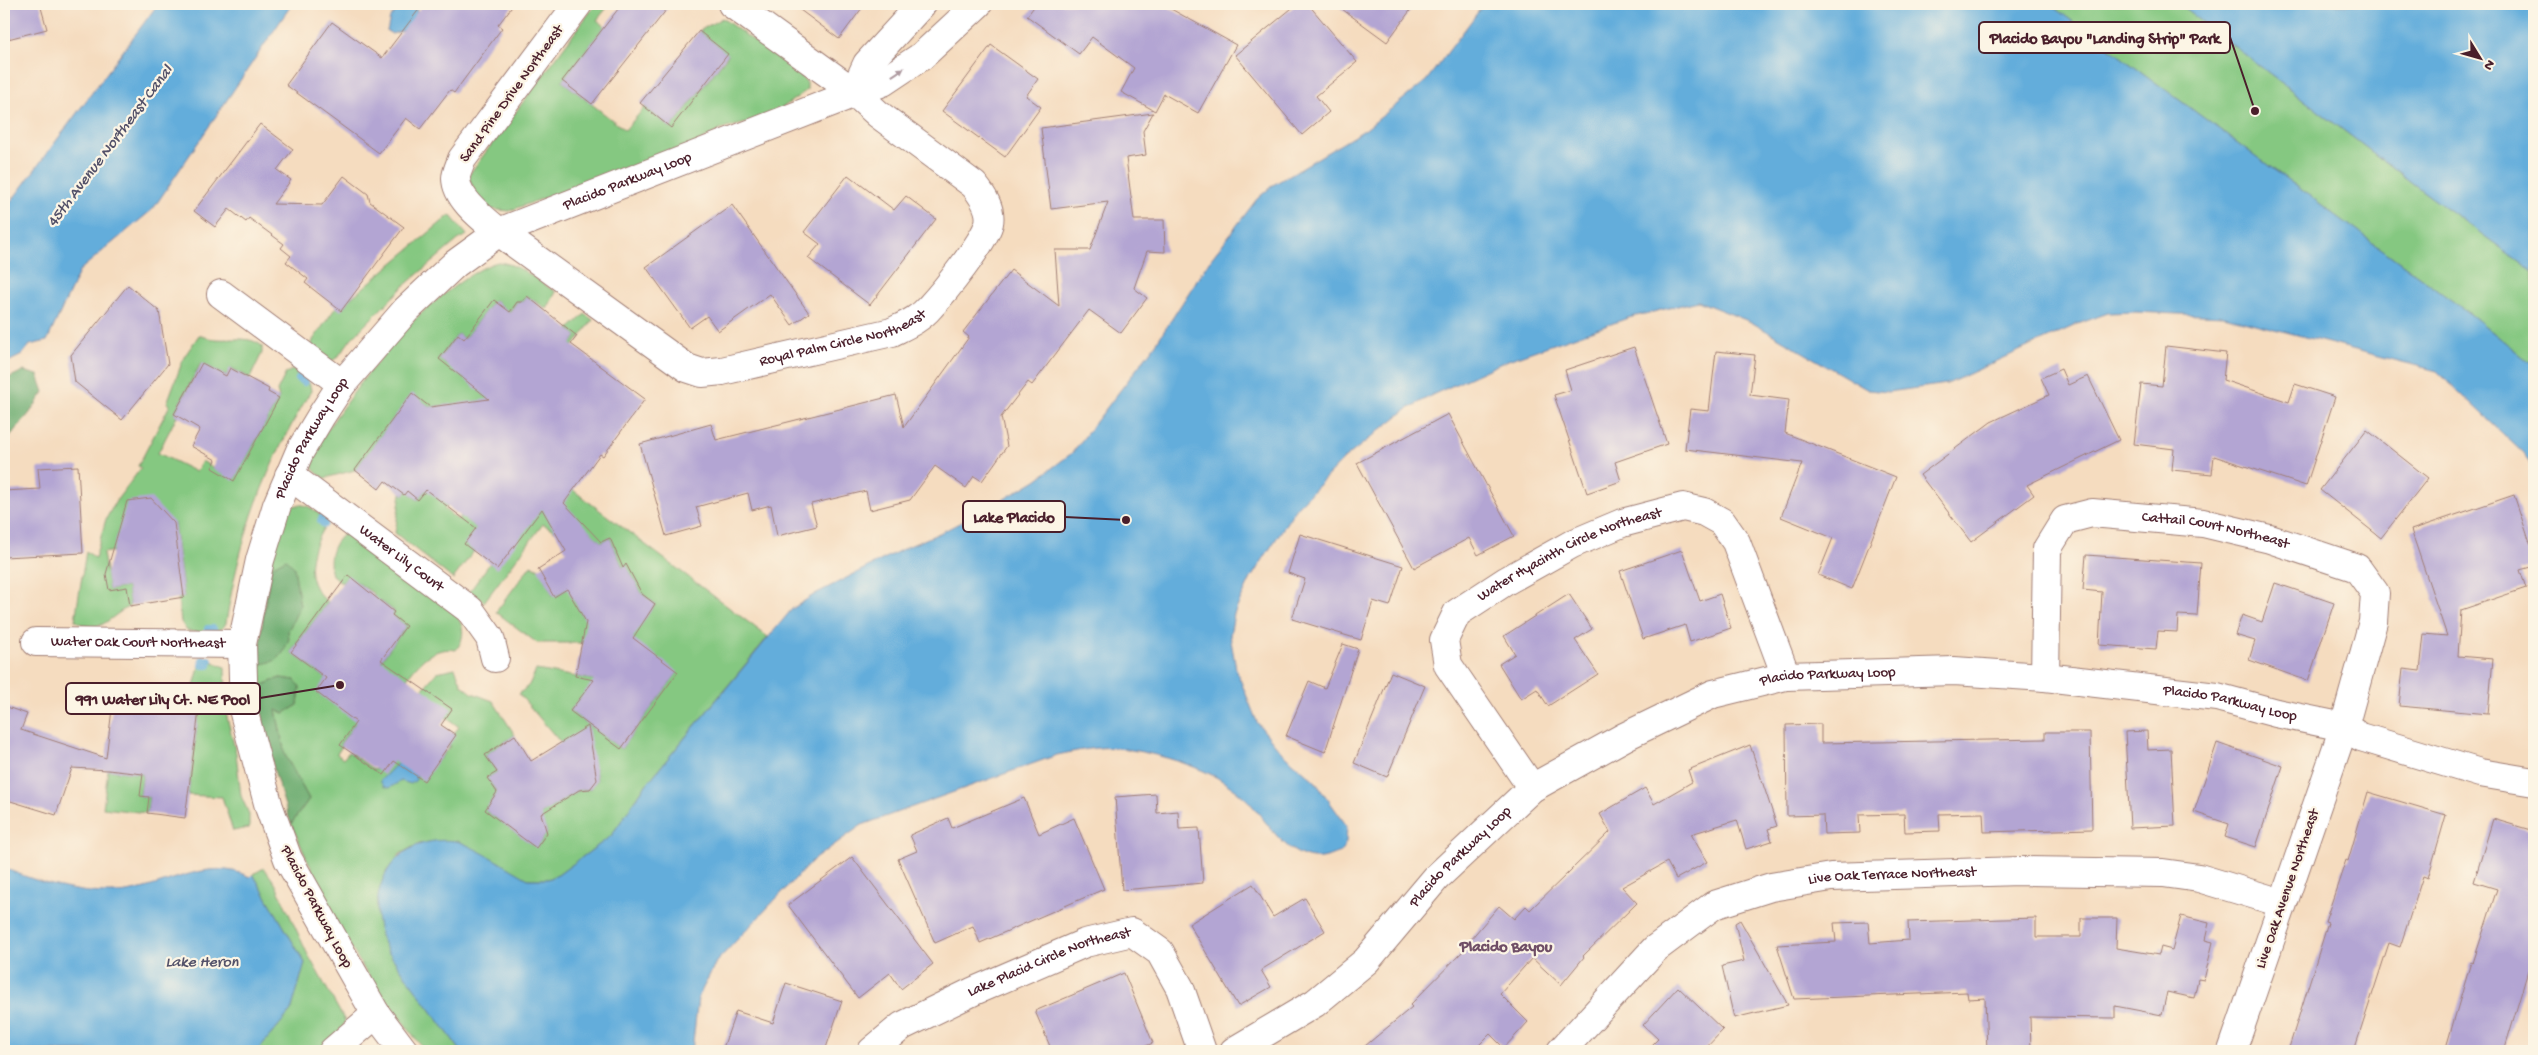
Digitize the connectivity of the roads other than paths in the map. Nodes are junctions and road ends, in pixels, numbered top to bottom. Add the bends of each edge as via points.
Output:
1 (578, 4) edge
2 (732, 4) edge
3 (922, 4) edge
4 (978, 4) edge
5 (854, 92) junction
6 (499, 232) junction
7 (221, 294) dead end
8 (342, 384) junction
9 (289, 475) junction
10 (36, 642) dead end
11 (242, 644) junction
12 (495, 658) dead end
13 (1786, 676) junction
14 (2045, 677) junction
15 (2344, 727) junction
16 (2534, 782) edge
17 (1532, 788) junction
18 (2282, 903) junction
19 (376, 1014) junction
20 (333, 1051) edge
21 (404, 1051) edge
22 (872, 1051) edge
23 (1202, 1051) edge
24 (1234, 1051) edge
25 (1561, 1051) edge
26 (2232, 1051) edge

1 - 6 street, Sand Pine Drive Northeast via 462,159 456,178 462,194 474,212
2 - 5 street, Royal Palm Circle Northeast
3 - 5 street via 868,64
5 -> 4 street, Placido Parkway Loop via 884,82 922,56
5 - 6 street, Placido Parkway Loop
5 - 6 street, Royal Palm Circle Northeast via 878,114 974,184 986,200 989,222 979,244 930,308 892,332 702,373 686,368
6 - 8 street, Placido Parkway Loop via 455,264 406,310
7 - 8 street
8 - 9 street, Placido Parkway Loop
9 - 11 street, Placido Parkway Loop via 260,560
9 - 12 street, Water Lily Court via 470,610 490,638
10 - 11 street, Water Oak Court Northeast
11 - 19 street, Placido Parkway Loop via 244,713 275,824 288,859
13 - 14 street, Placido Parkway Loop via 1954,671
13 - 17 street, Placido Parkway Loop via 1713,694 1626,736
13 - 17 street, Water Hyacinth Circle Northeast via 1736,542 1722,522 1704,512 1683,507 1622,523 1572,544 1457,613 1444,640 1448,665
14 - 15 street, Placido Parkway Loop via 2217,697
14 - 15 street, Cattail Court Northeast via 2047,549 2065,520 2092,512 2203,524 2270,539 2357,568 2375,593 2373,622
15 - 16 street, Placido Parkway Loop via 2361,737 2480,773
15 - 18 street, Live Oak Avenue Northeast
17 - 24 street, Placido Parkway Loop via 1436,878 1366,961 1315,1003
18 - 25 street, Live Oak Terrace Northeast via 2198,878 2163,873 2019,871 1841,876 1771,887 1714,905 1655,949
18 - 26 street, Live Oak Avenue Northeast
19 - 20 street
19 - 21 street, Placido Parkway Loop
22 - 23 street, Lake Placid Circle Northeast via 902,1026 974,991 1085,943 1132,932 1160,952 1180,988

